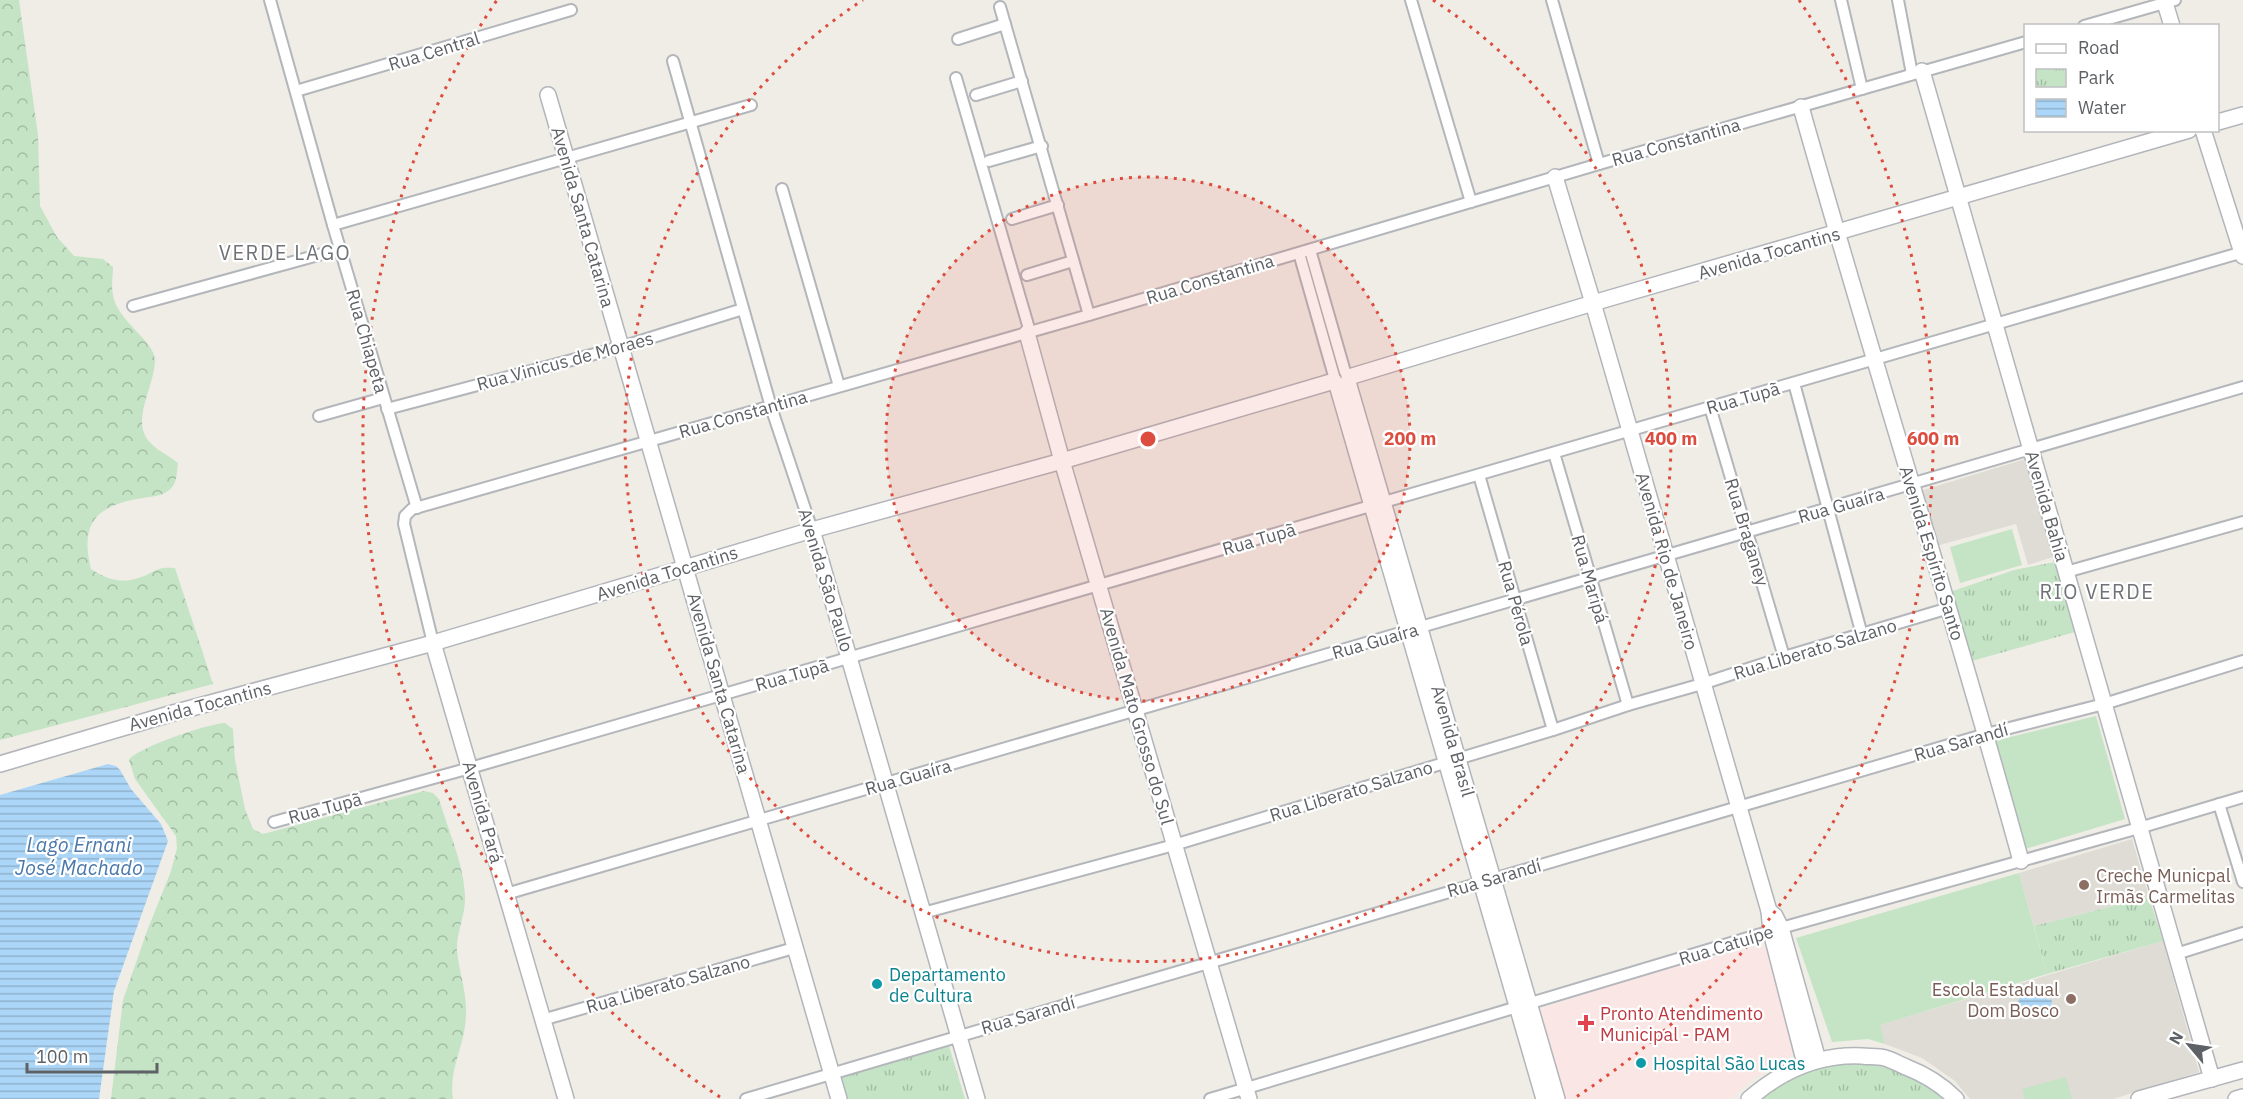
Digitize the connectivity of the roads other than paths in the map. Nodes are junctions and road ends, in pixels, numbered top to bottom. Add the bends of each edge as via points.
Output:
1 (270, 0) edge
2 (1411, 0) edge
3 (1552, 0) edge
4 (1841, 0) edge
5 (1898, 0) edge
6 (2170, 1) edge
7 (1000, 7) dead end
8 (571, 10) dead end
9 (1005, 24) junction
10 (2091, 24) edge
11 (2172, 24) edge
12 (958, 39) dead end
13 (2024, 42) edge
14 (673, 61) dead end
15 (1917, 73) junction
16 (956, 78) dead end
17 (1022, 81) junction
18 (1862, 89) junction
19 (297, 92) junction
20 (548, 95) dead end
21 (976, 95) dead end
22 (750, 105) dead end
23 (1801, 107) junction
24 (2243, 115) edge
25 (2219, 121) edge
26 (691, 123) junction
27 (2182, 132) edge
28 (2204, 132) edge
29 (1041, 146) junction
30 (566, 158) junction
31 (989, 161) dead end
32 (1599, 164) junction
33 (1555, 177) junction
34 (782, 189) dead end
35 (1958, 198) junction
36 (1471, 202) junction
37 (1058, 205) junction
38 (1012, 219) dead end
39 (333, 225) junction
40 (1837, 233) junction
41 (340, 249) junction
42 (1305, 251) junction
43 (2243, 254) edge
44 (1073, 261) junction
45 (1027, 275) dead end
46 (1593, 303) junction
47 (133, 306) dead end
48 (743, 309) junction
49 (1089, 315) junction
50 (1995, 324) junction
51 (1029, 332) junction
52 (621, 347) junction
53 (1876, 361) junction
54 (1341, 379) junction
55 (1794, 383) junction
56 (839, 386) junction
57 (2243, 387) edge
58 (383, 398) junction
59 (771, 407) junction
60 (1710, 407) junction
61 (387, 409) junction
62 (319, 416) dead end
63 (1630, 431) junction
64 (648, 441) junction
65 (2030, 449) junction
66 (1554, 453) junction
67 (1062, 461) junction
68 (1479, 475) junction
69 (1911, 484) junction
70 (1378, 504) junction
71 (417, 508) junction
72 (1828, 509) junction
73 (2243, 522) edge
74 (812, 530) junction
75 (1746, 532) junction
76 (1666, 556) junction
77 (685, 568) junction
78 (2066, 573) junction
79 (1590, 578) junction
80 (1099, 585) junction
81 (1515, 600) junction
82 (1948, 608) junction
83 (1414, 629) junction
84 (1862, 635) junction
85 (434, 643) junction
86 (1784, 657) junction
87 (849, 658) junction
88 (2243, 661) edge
89 (1702, 684) junction
90 (722, 695) junction
91 (2104, 704) junction
92 (1628, 705) junction
93 (1135, 711) junction
94 (1553, 730) junction
95 (1986, 734) junction
96 (1452, 761) junction
97 (0, 764) edge
98 (470, 768) junction
99 (885, 783) junction
100 (2243, 797) edge
101 (2220, 804) junction
102 (1738, 807) junction
103 (758, 821) junction
104 (274, 822) dead end
105 (2139, 828) junction
106 (1174, 845) junction
107 (2021, 861) junction
108 (1487, 880) junction
109 (2243, 882) edge
110 (506, 894) junction
111 (923, 913) junction
112 (1776, 930) junction
113 (2243, 933) edge
114 (794, 948) junction
115 (2176, 954) junction
116 (1209, 962) junction
117 (1524, 1006) junction
118 (542, 1020) junction
119 (959, 1035) junction
120 (1812, 1062) junction
121 (2243, 1070) edge
122 (831, 1072) junction
123 (2212, 1079) junction
124 (1247, 1094) edge
125 (2243, 1097) edge
126 (566, 1099) edge
127 (746, 1099) edge
128 (839, 1099) edge
129 (977, 1099) edge
130 (1210, 1099) edge
131 (1544, 1099) edge
132 (1557, 1099) edge
133 (1749, 1099) edge
134 (1956, 1099) edge
135 (2139, 1099) edge
136 (2236, 1099) edge

1 - 19 street, Rua Chiapeta
2 - 36 street
3 - 32 street
4 - 18 street
5 - 15 street
6 - 10 street
6 - 11 street
7 - 9 street
8 - 19 street, Rua Central
9 - 12 street
9 - 17 street
13 - 15 street, Rua Constantina
14 - 26 street, Avenida São Paulo
15 - 18 street, Rua Constantina
15 - 35 street, Avenida Bahia
16 - 51 street
17 - 21 street
17 - 29 street
18 - 23 street, Rua Constantina
19 - 39 street, Rua Chiapeta
20 - 30 street, Avenida Santa Catarina
22 - 26 street
23 - 32 street, Rua Constantina
23 - 40 street, Avenida Espírito Santo
24 - 25 street
26 - 30 street
26 - 48 street, Avenida São Paulo
27 - 35 street, Avenida Tocantins
28 - 43 street
29 - 31 street
29 - 37 street
30 - 39 street
30 - 52 street, Avenida Santa Catarina
32 - 33 street, Rua Constantina
33 - 36 street, Rua Constantina
33 - 46 street, Avenida Rio de Janeiro
34 - 56 street
35 - 40 street, Avenida Tocantins
35 - 50 street, Avenida Bahia
36 - 42 street, Rua Constantina
37 - 38 street
37 - 44 street
39 - 41 street, Rua Chiapeta
40 - 46 street, Avenida Tocantins
40 - 53 street, Avenida Espírito Santo
41 - 47 street
41 - 58 street, Rua Chiapeta
42 - 49 street, Rua Constantina
42 - 54 street, Avenida Brasil
43 - 50 street, Rua Tupã
44 - 45 street
44 - 49 street
46 - 54 street, Avenida Tocantins
46 - 63 street, Avenida Rio de Janeiro
48 - 52 street, Rua Vinicus de Moraes
48 - 59 street, Avenida São Paulo
49 - 51 street, Rua Constantina
50 - 53 street, Rua Tupã
50 - 65 street, Avenida Bahia
51 - 56 street, Rua Constantina
51 - 67 street, Avenida Mato Grosso do Sul
52 - 61 street, Rua Vinicus de Moraes
52 - 64 street, Avenida Santa Catarina
53 - 55 street, Rua Tupã
53 - 69 street, Avenida Espírito Santo
54 - 67 street, Avenida Tocantins
54 - 70 street, Avenida Brasil
55 - 60 street, Rua Tupã
55 - 72 street
56 - 59 street, Rua Constantina
57 - 65 street, Rua Guaíra
58 - 61 street, Rua Chiapeta
58 - 62 street
59 - 64 street, Rua Constantina
59 - 74 street, Avenida São Paulo
60 - 63 street, Rua Tupã
60 - 75 street, Rua Braganey
61 - 71 street, Rua Chiapeta
63 - 66 street, Rua Tupã
63 - 76 street, Avenida Rio de Janeiro
64 - 71 street, Rua Constantina
64 - 77 street, Avenida Santa Catarina
65 - 69 street, Rua Guaíra
65 - 78 street, Avenida Bahia
66 - 68 street, Rua Tupã
66 - 79 street, Rua Maripá
67 - 74 street, Avenida Tocantins
67 - 80 street, Avenida Mato Grosso do Sul
68 - 70 street, Rua Tupã
68 - 81 street, Rua Pérola
69 - 72 street, Rua Guaíra
69 - 82 street, Avenida Espírito Santo
70 - 80 street, Rua Tupã
70 - 83 street, Avenida Brasil
71 - 85 street, Avenida Pará via 406,514 404,524
72 - 75 street, Rua Guaíra
72 - 84 street
73 - 78 street
74 - 77 street, Avenida Tocantins
74 - 87 street, Avenida São Paulo
75 - 76 street, Rua Guaíra
75 - 86 street, Rua Braganey
76 - 79 street, Rua Guaíra
76 - 89 street, Avenida Rio de Janeiro
77 - 85 street, Avenida Tocantins
77 - 90 street, Avenida Santa Catarina
78 - 91 street, Avenida Bahia
79 - 81 street, Rua Guaíra
79 - 92 street, Rua Maripá
80 - 87 street, Rua Tupã
80 - 93 street, Avenida Mato Grosso do Sul
81 - 83 street, Rua Guaíra
81 - 94 street, Rua Pérola
82 - 84 street, Rua Liberato Salzano
82 - 95 street, Avenida Espírito Santo
83 - 93 street, Rua Guaíra
83 - 96 street, Avenida Brasil
84 - 86 street, Rua Liberato Salzano
85 - 97 street, Avenida Tocantins
85 - 98 street, Avenida Pará
86 - 89 street, Rua Liberato Salzano
87 - 90 street, Rua Tupã
87 - 99 street, Avenida São Paulo
88 - 91 street, Rua Sarandí
89 - 92 street, Rua Liberato Salzano
89 - 102 street, Avenida Rio de Janeiro
90 - 98 street, Rua Tupã
90 - 103 street, Avenida Santa Catarina
91 - 95 street, Rua Sarandí
91 - 105 street, Avenida Bahia
92 - 94 street, Rua Liberato Salzano
93 - 99 street, Rua Guaíra
93 - 106 street, Avenida Mato Grosso do Sul
94 - 96 street, Rua Liberato Salzano
95 - 102 street, Rua Sarandí
95 - 107 street, Avenida Espírito Santo
96 - 106 street, Rua Liberato Salzano
96 - 108 street, Avenida Brasil
98 - 104 street, Rua Tupã
98 - 110 street, Avenida Pará
99 - 103 street, Rua Guaíra
99 - 111 street, Avenida São Paulo
100 - 101 street, Rua Catuípe
101 - 105 street, Rua Catuípe
101 - 109 street
102 - 108 street, Rua Sarandí
102 - 112 street, Avenida Rio de Janeiro via 1769,911 1775,916
103 - 110 street, Rua Guaíra
103 - 114 street, Avenida Santa Catarina
105 - 107 street, Rua Catuípe
105 - 115 street, Avenida Bahia
106 - 111 street, Rua Liberato Salzano
106 - 116 street, Avenida Mato Grosso do Sul
107 - 112 street, Rua Catuípe
108 - 116 street, Rua Sarandí
108 - 117 street, Avenida Brasil
110 - 118 street, Avenida Pará
111 - 119 street, Avenida São Paulo
112 - 117 street, Rua Catuípe
112 - 120 street
113 - 115 street
114 - 118 street, Rua Liberato Salzano
114 - 122 street, Avenida Santa Catarina
115 - 123 street, Avenida Bahia
116 - 119 street, Rua Sarandí
116 - 124 street, Avenida Mato Grosso do Sul
117 - 124 street, Rua Catuípe
117 - 131 street, Avenida Brasil
117 - 132 street, Avenida Brasil
118 - 126 street, Avenida Pará
119 - 122 street, Rua Sarandí
119 - 129 street, Avenida São Paulo
120 - 133 street via 1784,1073
120 - 134 street via 1852,1056 1884,1058 1919,1072
121 - 123 street
122 - 127 street, Rua Sarandí
122 - 128 street, Avenida Santa Catarina
123 - 135 street
124 - 130 street, Rua Catuípe
125 - 136 street

